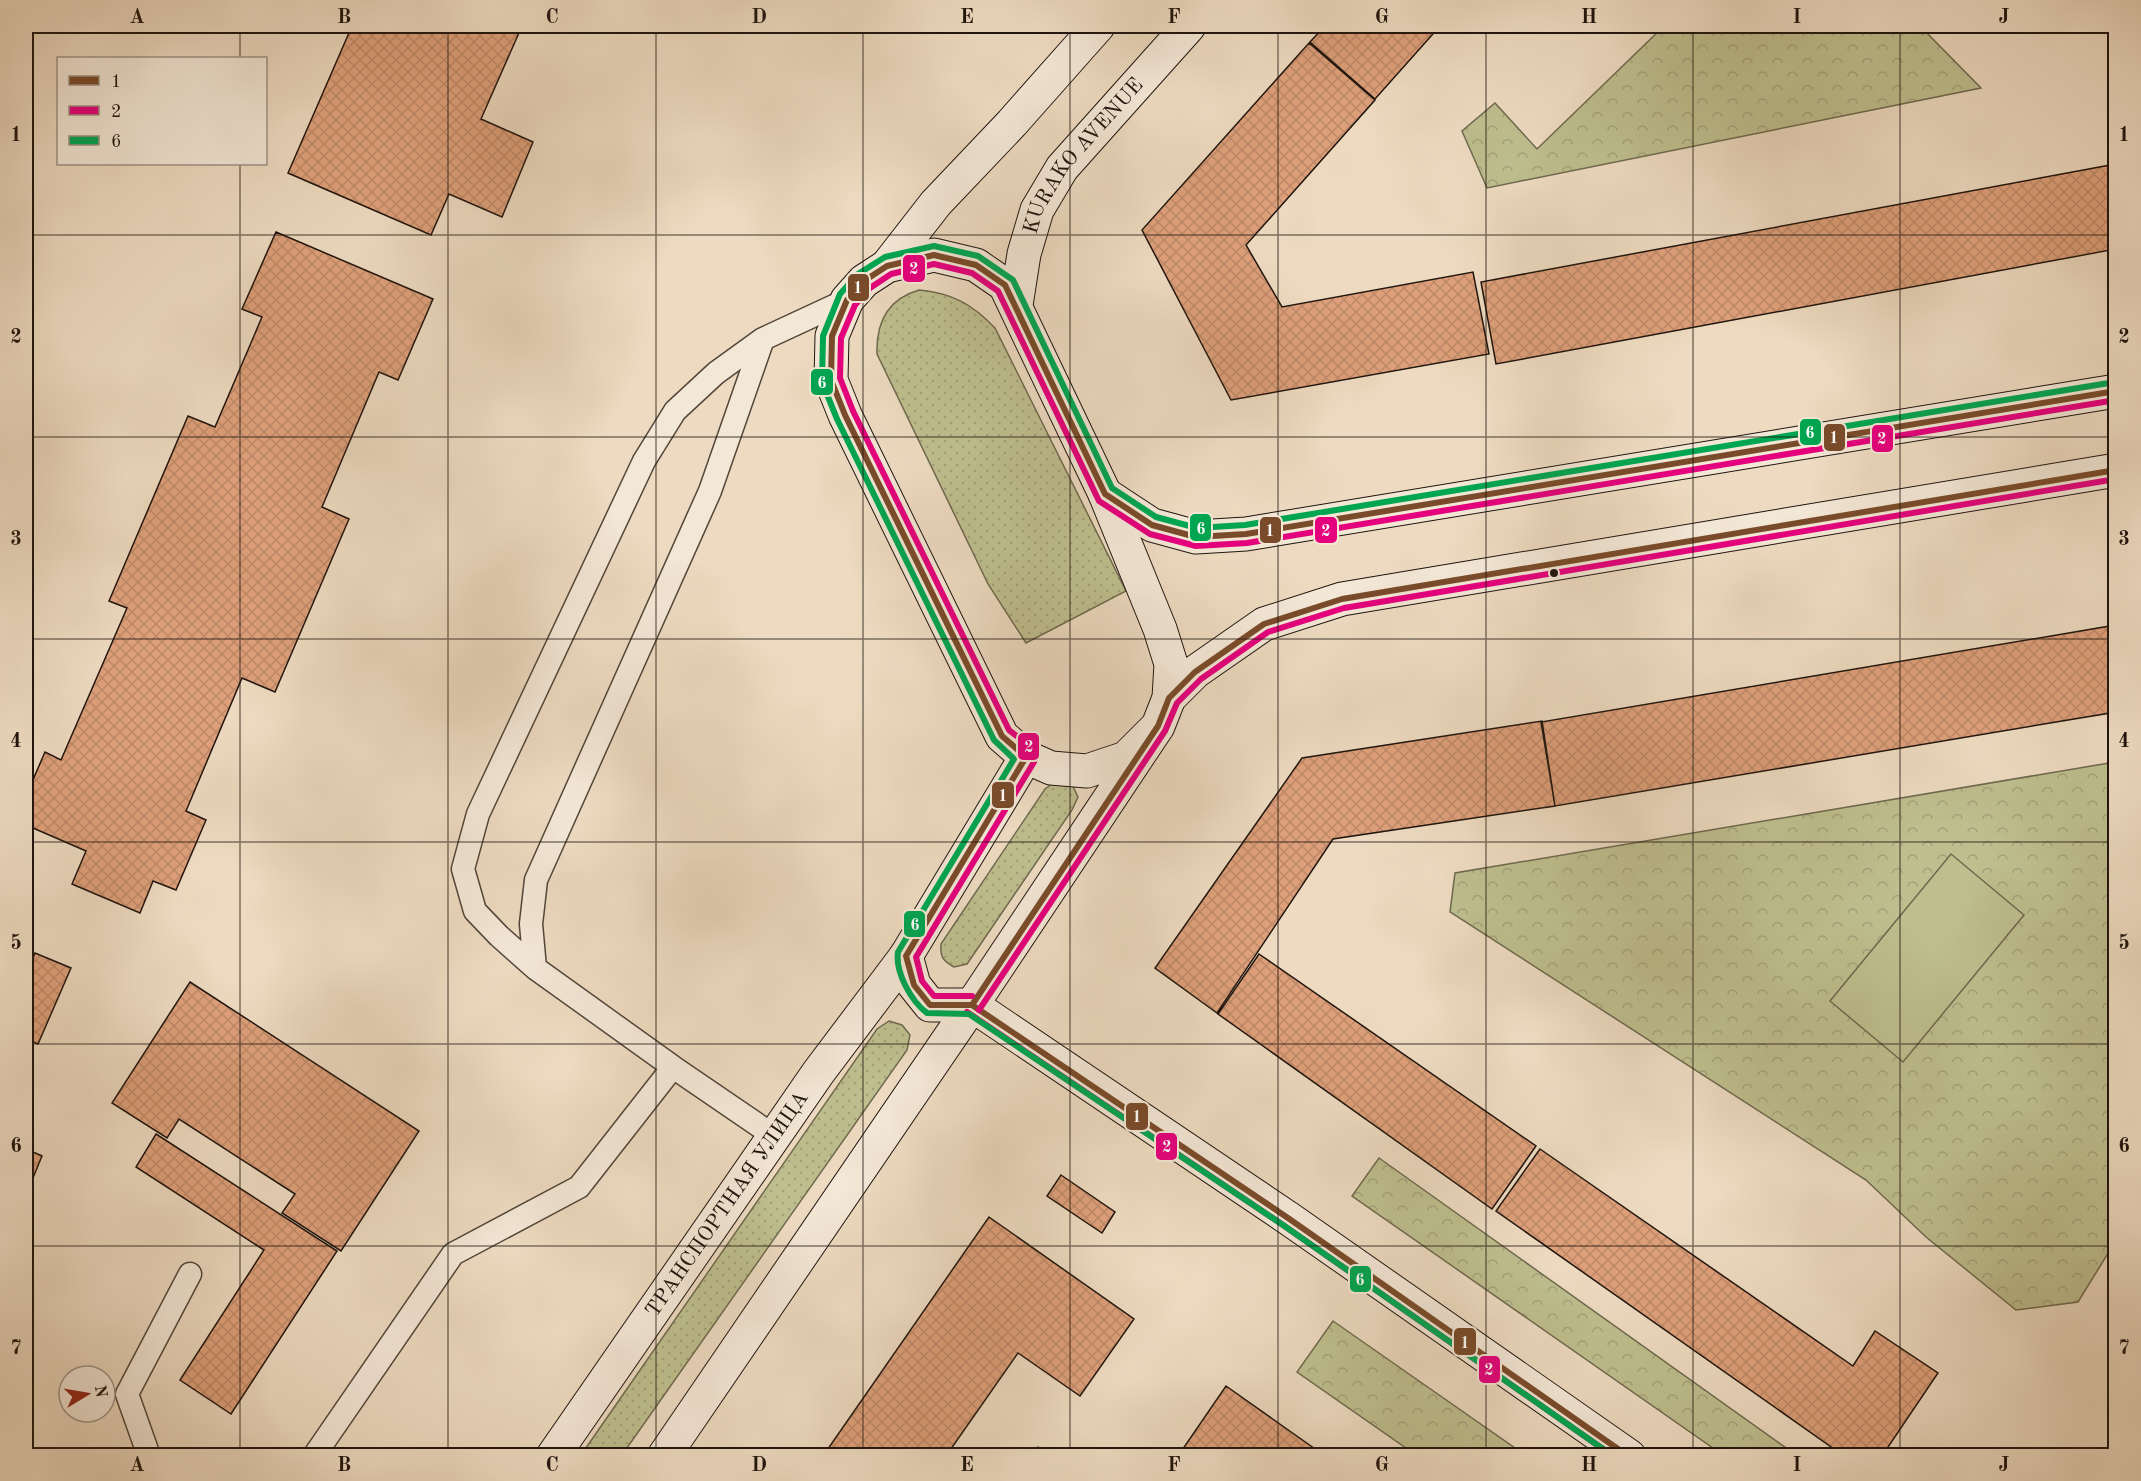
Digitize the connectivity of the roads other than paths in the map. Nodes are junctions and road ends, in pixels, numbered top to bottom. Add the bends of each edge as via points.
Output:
1 (1098, 26) edge
2 (1189, 26) edge
3 (887, 266) junction
4 (848, 300) junction
5 (1016, 305) junction
6 (763, 339) junction
7 (2115, 391) edge
8 (2115, 470) edge
9 (1104, 494) junction
10 (1164, 712) junction
11 (1026, 757) junction
12 (906, 956) junction
13 (535, 968) junction
14 (972, 1005) junction
15 (673, 1067) junction
16 (774, 1136) junction
17 (190, 1274) dead end
18 (149, 1455) edge
19 (314, 1455) edge
20 (553, 1455) edge
21 (664, 1455) edge
22 (1629, 1455) edge

1 - 3 main road via 936,203
2 - 5 main road, KURAKO AVENUE via 1062,168 1037,210 1024,254
3 - 4 main road via 864,281
3 - 5 main road via 934,255 976,265 1005,285
4 - 6 lane
4 - 11 main road via 832,336 831,380 1002,736
5 - 9 main road
6 - 13 lane via 710,491 536,880 531,924
6 - 13 lane via 716,373 675,411 644,461 478,814 463,869 476,911
7 - 9 main road via 1246,534 1196,537 1152,525
8 - 10 main road via 1342,599 1264,624 1195,672
9 - 10 main road via 1171,664
10 - 11 main road via 1126,758 1087,771 1051,768
10 - 14 main road
11 - 12 main road, ТРАНСПОРТНАЯ УЛИЦА
12 - 14 main road via 914,985 930,1005
12 - 16 main road, ТРАНСПОРТНАЯ УЛИЦА
13 - 15 lane
14 - 21 main road
14 - 22 main road
15 - 16 lane
15 - 19 lane via 579,1187 453,1254
16 - 20 main road, ТРАНСПОРТНАЯ УЛИЦА
17 - 18 lane via 127,1394

